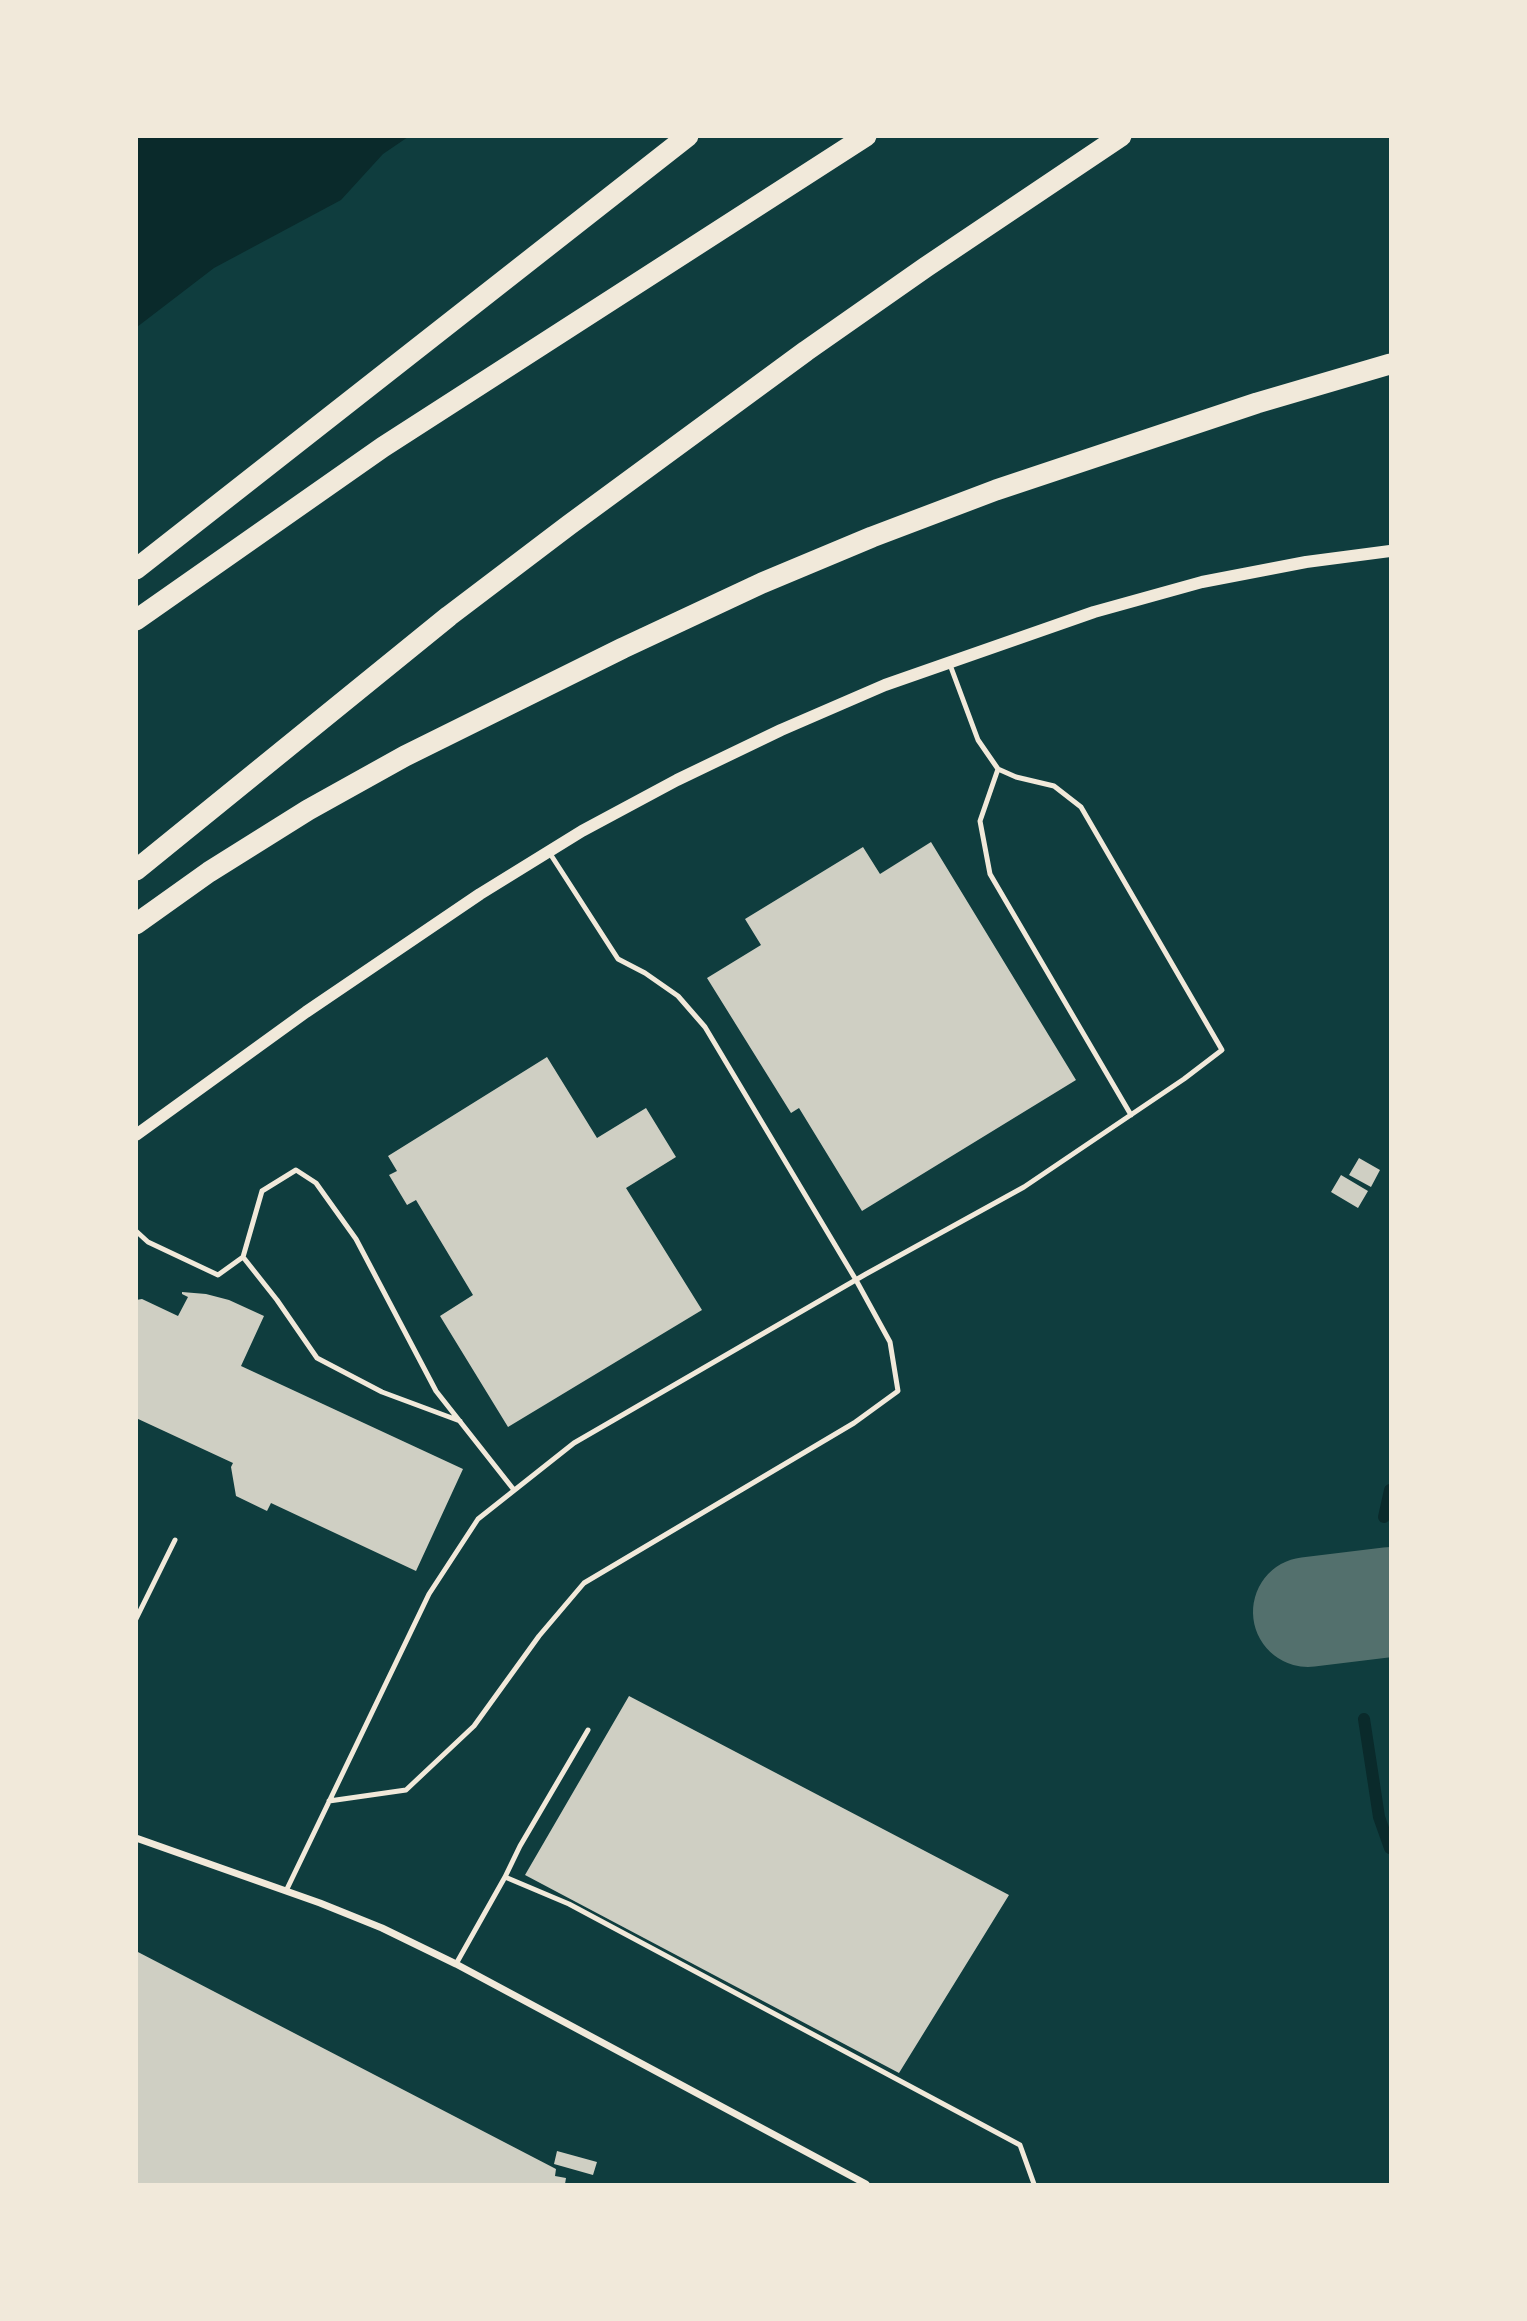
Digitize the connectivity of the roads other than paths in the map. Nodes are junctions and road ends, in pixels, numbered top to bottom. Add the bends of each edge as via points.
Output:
1 (688, 136) edge
2 (866, 136) edge
3 (1121, 136) edge
4 (1391, 364) edge
5 (1391, 551) edge
6 (136, 569) edge
7 (136, 620) edge
8 (948, 662) junction
9 (998, 769) junction
10 (549, 852) junction
11 (136, 870) edge
12 (136, 924) edge
13 (1131, 1115) junction
14 (136, 1136) edge
15 (136, 1231) edge
16 (243, 1257) junction
17 (856, 1280) junction
18 (460, 1421) junction
19 (514, 1490) junction
20 (175, 1540) dead end
21 (136, 1619) edge
22 (588, 1730) dead end
23 (329, 1801) junction
24 (136, 1838) edge
25 (505, 1877) junction
26 (286, 1891) junction
27 (456, 1964) junction
28 (866, 2185) edge
29 (1034, 2185) edge

1 - 6 highway
2 - 7 highway via 383,447
3 - 11 highway via 806,351 612,493 449,616
4 - 12 highway via 1257,403 996,490 762,583 405,756 308,810
5 - 8 street via 1202,582 1094,612
8 - 9 lane via 978,740
8 - 10 street via 885,685 723,758
9 - 13 lane via 980,821 990,874
9 - 13 lane via 1054,786 1081,807 1222,1050
10 - 14 street via 392,952
10 - 17 lane via 618,959 678,996 705,1027
13 - 17 lane via 1024,1187
15 - 16 lane via 148,1242 218,1275
16 - 18 lane via 317,1358 382,1392
16 - 18 lane via 262,1191 296,1170 316,1182 356,1239 436,1391
17 - 19 lane via 574,1443
17 - 23 lane via 890,1342 898,1391 854,1423 584,1583 474,1726 406,1790
18 - 19 lane
19 - 23 lane via 478,1519 429,1594
20 - 21 lane
22 - 25 lane
23 - 26 lane
24 - 26 street
25 - 27 lane
25 - 29 lane via 569,1904 1020,2145
26 - 27 street via 382,1928
27 - 28 street

